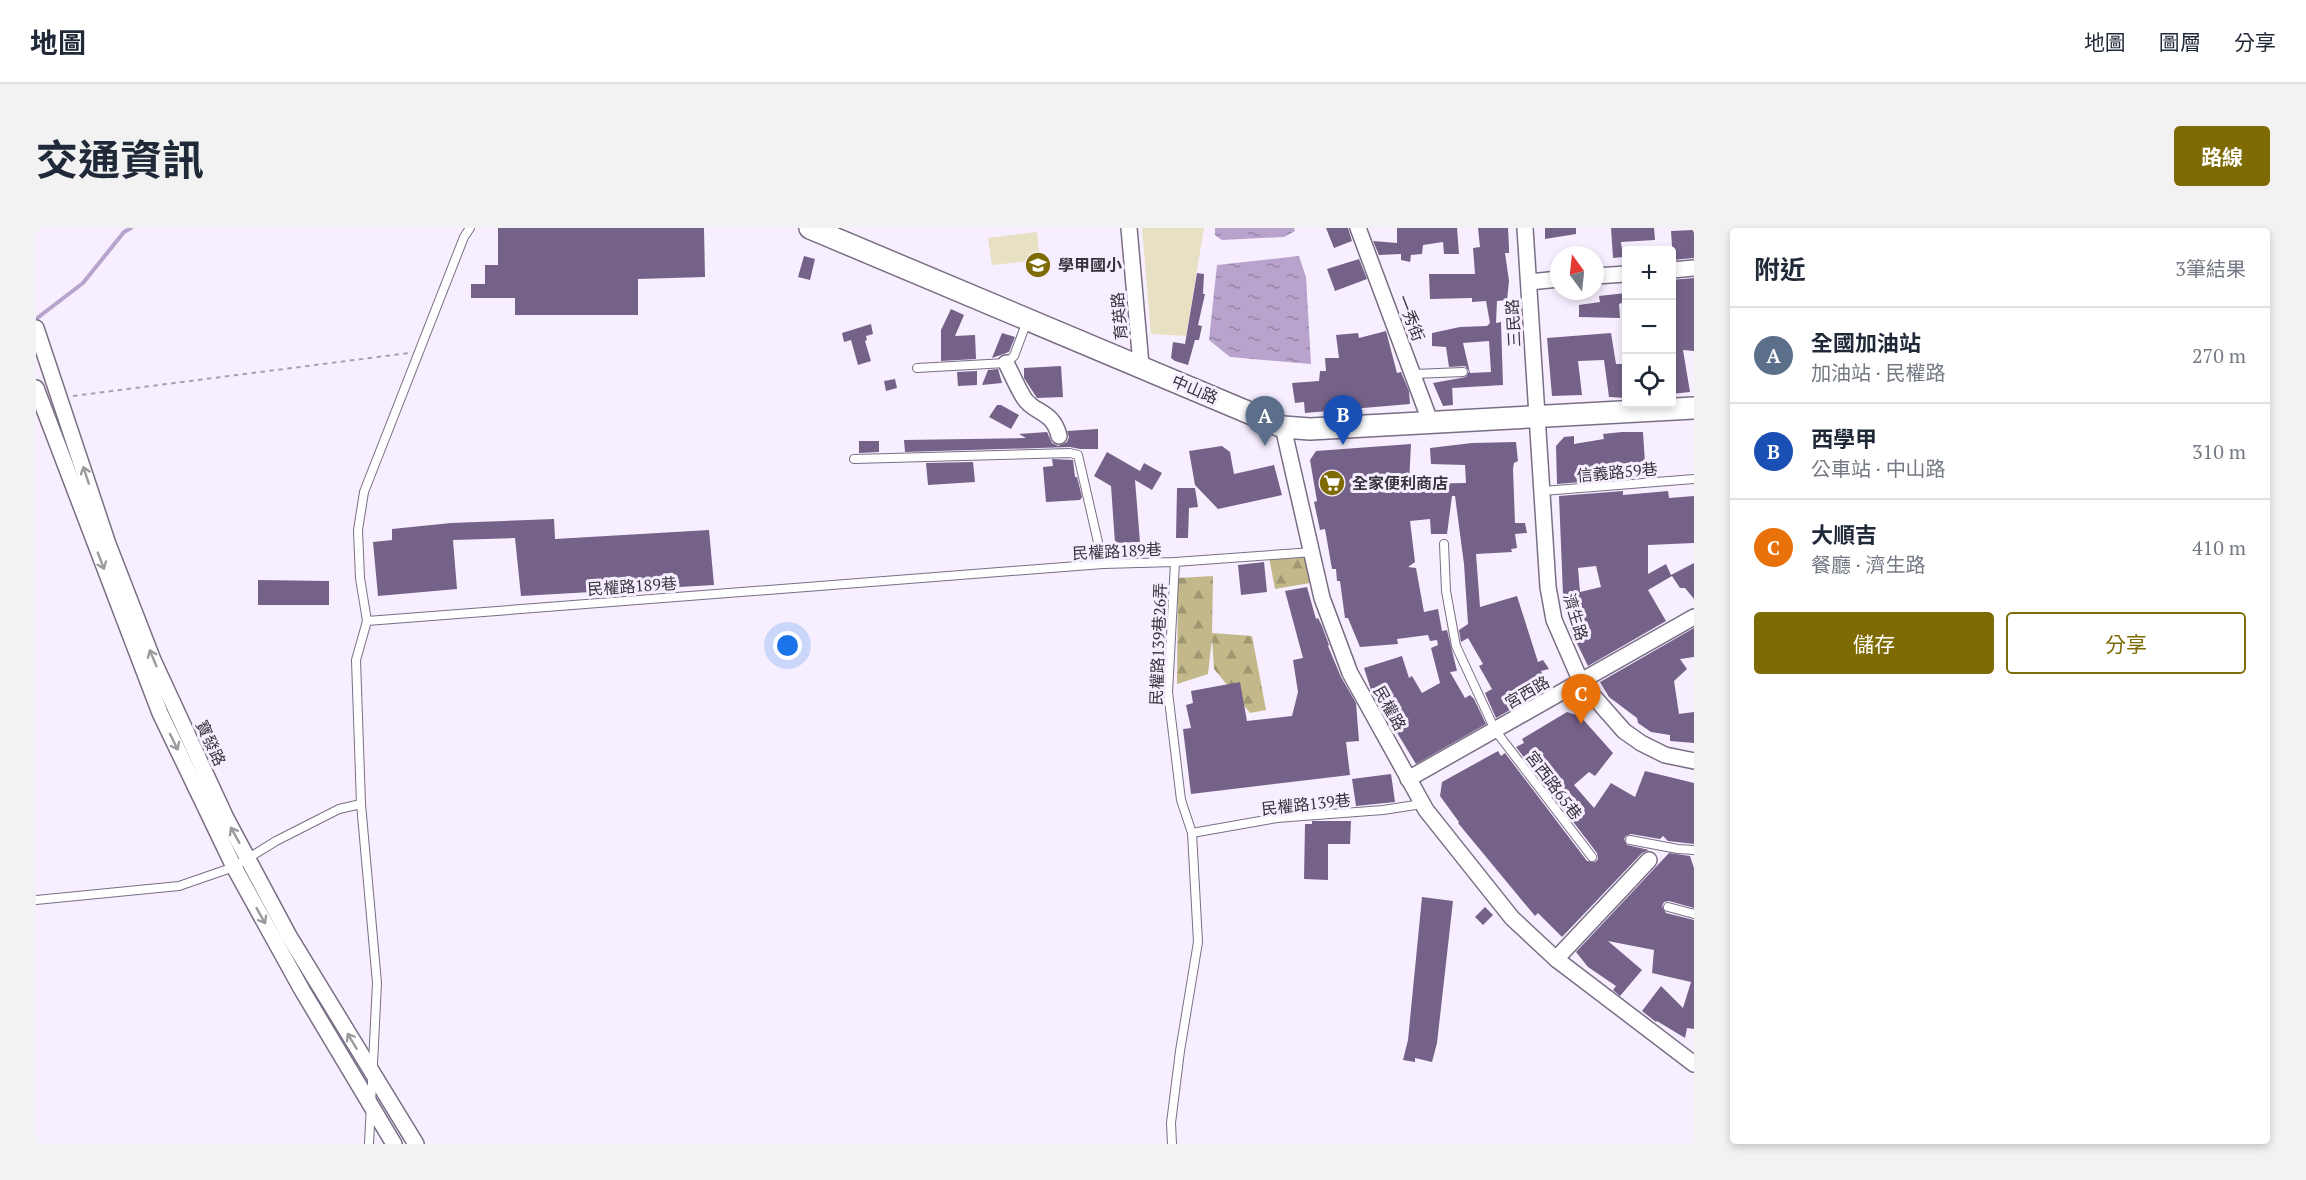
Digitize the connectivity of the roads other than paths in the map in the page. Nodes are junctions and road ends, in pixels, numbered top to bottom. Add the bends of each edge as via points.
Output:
1 (470, 228) edge
2 (1129, 228) edge
3 (1358, 228) edge
4 (1526, 228) edge
5 (820, 230) edge
6 (1694, 268) edge
7 (1676, 270) edge
8 (1622, 274) edge
9 (1604, 275) edge
10 (1550, 280) edge
11 (1529, 282) junction
12 (1028, 319) junction
13 (36, 328) edge
14 (1006, 363) junction
15 (1141, 365) junction
16 (918, 368) dead end
17 (1463, 372) dead end
18 (1414, 374) junction
19 (36, 388) edge
20 (61, 397) junction
21 (39, 404) edge
22 (1694, 408) edge
23 (1536, 417) junction
24 (1430, 421) junction
25 (1283, 427) junction
26 (1059, 436) dead end
27 (854, 459) dead end
28 (1694, 479) edge
29 (1543, 492) junction
30 (1444, 544) dead end
31 (1312, 552) junction
32 (1175, 562) junction
33 (1103, 564) junction
34 (1694, 617) edge
35 (368, 621) junction
36 (1581, 682) junction
37 (1495, 730) junction
38 (1694, 761) edge
39 (1408, 778) junction
40 (362, 804) junction
41 (1422, 804) junction
42 (1192, 833) junction
43 (1630, 840) dead end
44 (1694, 850) edge
45 (1592, 856) dead end
46 (249, 859) junction
47 (1649, 860) dead end
48 (234, 867) junction
49 (36, 900) edge
50 (1668, 907) dead end
51 (1694, 914) edge
52 (1556, 959) junction
53 (1694, 1064) edge
54 (372, 1073) junction
55 (371, 1107) junction
56 (369, 1144) edge
57 (394, 1144) edge
58 (416, 1144) edge
59 (1172, 1144) edge

1 - 35 lane via 364,492 358,530 360,578
2 - 15 street, 育英路
3 - 18 street, 一秀街
4 - 11 street, 三民路
5 - 12 main road, 中山路
6 - 7 street
8 - 9 street
10 - 11 street
11 - 23 street, 三民路
12 - 14 lane via 1014,356
12 - 15 main road, 中山路
13 - 20 street, 寶發路
14 - 16 lane
14 - 26 street via 1025,401 1044,412
15 - 25 main road, 中山路
17 - 18 lane
18 - 24 street, 一秀街
19 - 21 street, 寶發路
20 - 21 lane
46 -> 20 street, 寶發路 via 153,660 108,544
21 -> 48 street, 寶發路 via 160,713
22 - 23 main road, 中山路
23 - 24 main road, 中山路
23 - 29 street, 濟生路
24 - 25 main road, 中山路 via 1310,429
25 - 31 street, 民權路
27 - 33 lane via 1078,455
28 - 29 lane, 信義路59巷
29 - 36 street, 濟生路 via 1551,606
30 - 37 lane, 宮西路65巷 via 1446,591 1456,646
31 - 32 lane, 民權路189巷
31 - 39 street, 民權路 via 1322,598 1350,673
32 - 33 lane, 民權路189巷
32 - 42 lane, 民權路139巷26弄 via 1168,692 1181,800
33 - 35 lane, 民權路189巷
34 - 36 street, 宮西路
35 - 40 lane via 356,660
36 - 37 street, 宮西路
36 - 38 street, 濟生路 via 1624,731 1641,743 1665,755
37 - 39 street, 宮西路
37 - 45 lane, 宮西路65巷
39 - 41 street, 民權路
40 - 46 lane via 339,809
40 - 54 lane via 378,983
41 - 42 lane, 民權路139巷 via 1277,818
41 - 52 street, 民權路 via 1512,918
42 - 59 lane, 民權路139巷26弄 via 1198,942 1180,1051
43 - 44 lane
46 - 48 lane
54 -> 46 street, 寶發路 via 289,936
47 - 52 street
48 - 49 lane via 179,886
48 -> 55 street, 寶發路
50 - 51 lane
52 - 53 street, 民權路
54 - 55 lane
54 - 58 street, 寶發路
55 - 56 lane
55 - 57 street, 寶發路

